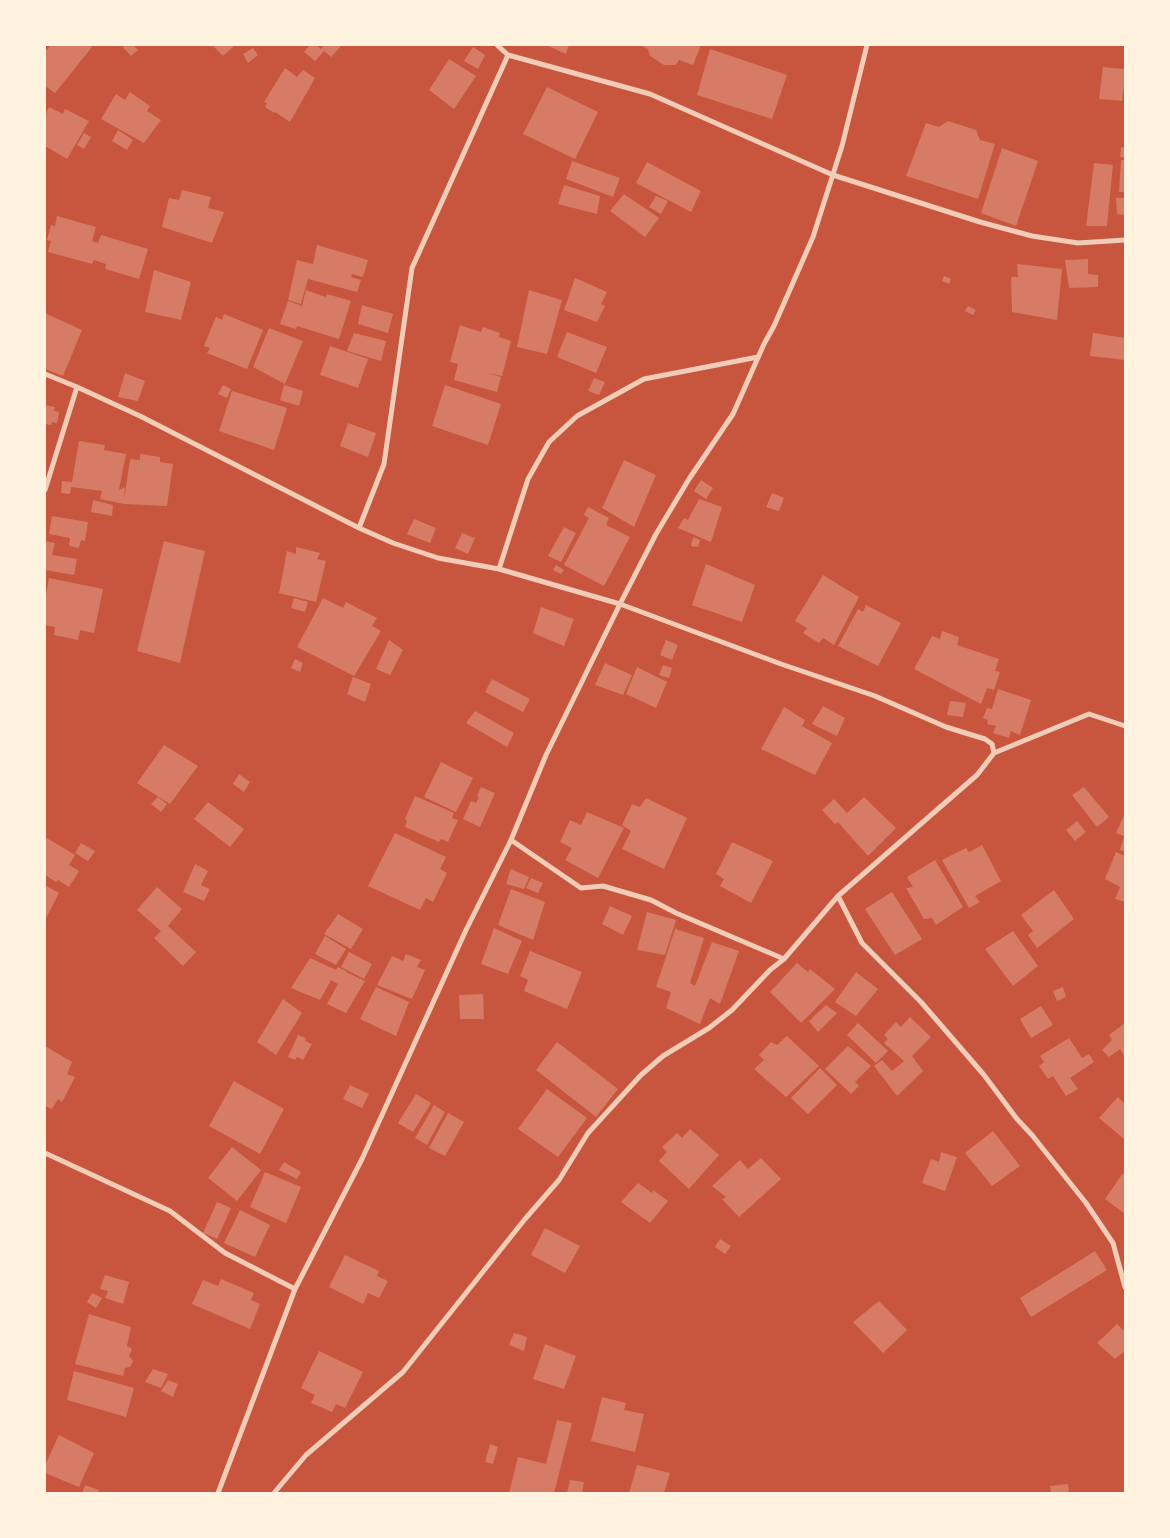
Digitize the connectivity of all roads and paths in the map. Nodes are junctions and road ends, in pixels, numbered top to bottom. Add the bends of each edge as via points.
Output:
1 (497, 45) edge
2 (867, 45) edge
3 (508, 55) junction
4 (833, 175) junction
5 (1125, 240) edge
6 (758, 358) junction
7 (45, 374) edge
8 (77, 387) junction
9 (45, 490) edge
10 (359, 528) junction
11 (499, 569) junction
12 (620, 604) junction
13 (1125, 726) edge
14 (994, 753) junction
15 (511, 840) junction
16 (838, 896) junction
17 (784, 959) junction
18 (45, 1153) edge
19 (1125, 1287) edge
20 (295, 1289) junction
21 (218, 1493) edge
22 (274, 1493) edge

1 - 3 street
2 - 4 street
3 - 4 street via 650,94
3 - 10 street via 412,268 384,464
4 - 5 street via 1032,236 1078,243
4 - 6 street via 813,236
6 - 11 street via 644,379 577,416 549,442 528,479
6 - 12 street via 733,414 656,534
7 - 8 street
8 - 9 street
8 - 10 street
10 - 11 street via 438,558
11 - 12 street
12 - 14 street via 985,739 992,744
12 - 15 street via 546,754
13 - 14 street via 1088,714
14 - 16 street via 976,775
15 - 17 street via 581,888 603,886 651,900
15 - 20 street via 466,930 362,1159
16 - 17 street
16 - 19 street via 862,943 921,1002 984,1075 1086,1203 1113,1243
17 - 22 street via 710,1028 663,1056 641,1075 588,1133 559,1180 403,1372 306,1455
18 - 20 street via 170,1211 225,1252
20 - 21 street

